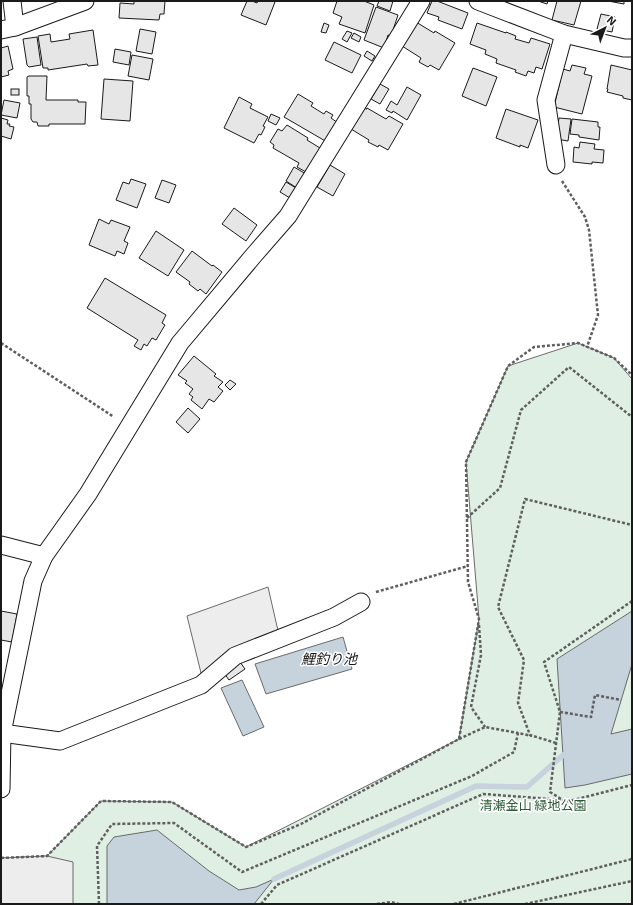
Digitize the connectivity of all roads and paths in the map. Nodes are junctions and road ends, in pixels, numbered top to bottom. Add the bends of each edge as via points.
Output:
1 (12, 1) edge
2 (85, 1) edge
3 (421, 1) edge
4 (478, 1) edge
5 (8, 28) edge
6 (564, 34) junction
7 (632, 48) edge
8 (556, 165) joint
9 (1, 343) edge
10 (587, 347) junction
11 (632, 375) edge
12 (632, 417) edge
13 (128, 426) junction
14 (467, 518) junction
15 (632, 525) edge
16 (1, 545) edge
17 (44, 556) junction
18 (468, 566) junction
19 (632, 601) edge
20 (361, 602) joint
21 (479, 619) junction
22 (621, 700) dead end
23 (560, 712) junction
24 (485, 727) junction
25 (2, 733) junction
26 (518, 733) junction
27 (532, 736) junction
28 (460, 739) junction
29 (556, 742) junction
30 (632, 785) edge
31 (1, 789) edge
32 (562, 800) junction
33 (1, 858) edge
34 (632, 859) edge
35 (632, 881) edge
36 (99, 904) edge
37 (261, 904) edge
38 (377, 904) edge
39 (399, 904) edge
40 (454, 904) edge
41 (525, 904) edge

1 - 5 street
2 - 5 street
3 - 13 street via 288,216 180,343
4 - 6 street
6 - 7 street
6 - 8 street via 546,100
8 - 10 path via 561,180 585,217 590,230 598,316
9 - 13 path
10 - 11 path via 614,358
10 - 14 path via 578,343 534,347 508,366 466,462
12 - 14 path via 569,368 521,410 500,488
13 - 17 street via 88,494
14 - 18 path
15 - 27 path via 525,499 498,607 524,660 518,703
16 - 17 street
17 - 25 street via 33,582
18 - 20 path via 383,590 366,596
18 - 21 path via 468,582
19 - 23 path via 544,662
20 - 25 street via 334,616 235,656 201,685 60,741
21 - 24 path via 480,655 471,707
21 - 28 path
22 - 23 path via 595,695 591,717
23 - 29 path
24 - 26 path
24 - 28 path
25 - 31 street
26 - 27 path
26 - 36 path via 514,752 472,776 242,872 174,823 112,824 97,846
27 - 29 path
28 - 33 path via 301,824 246,847 172,802 101,801 47,856
29 - 32 path via 550,792
30 - 32 path via 566,802
32 - 37 path via 483,794 277,885
34 - 40 path
35 - 41 path
38 - 39 path

